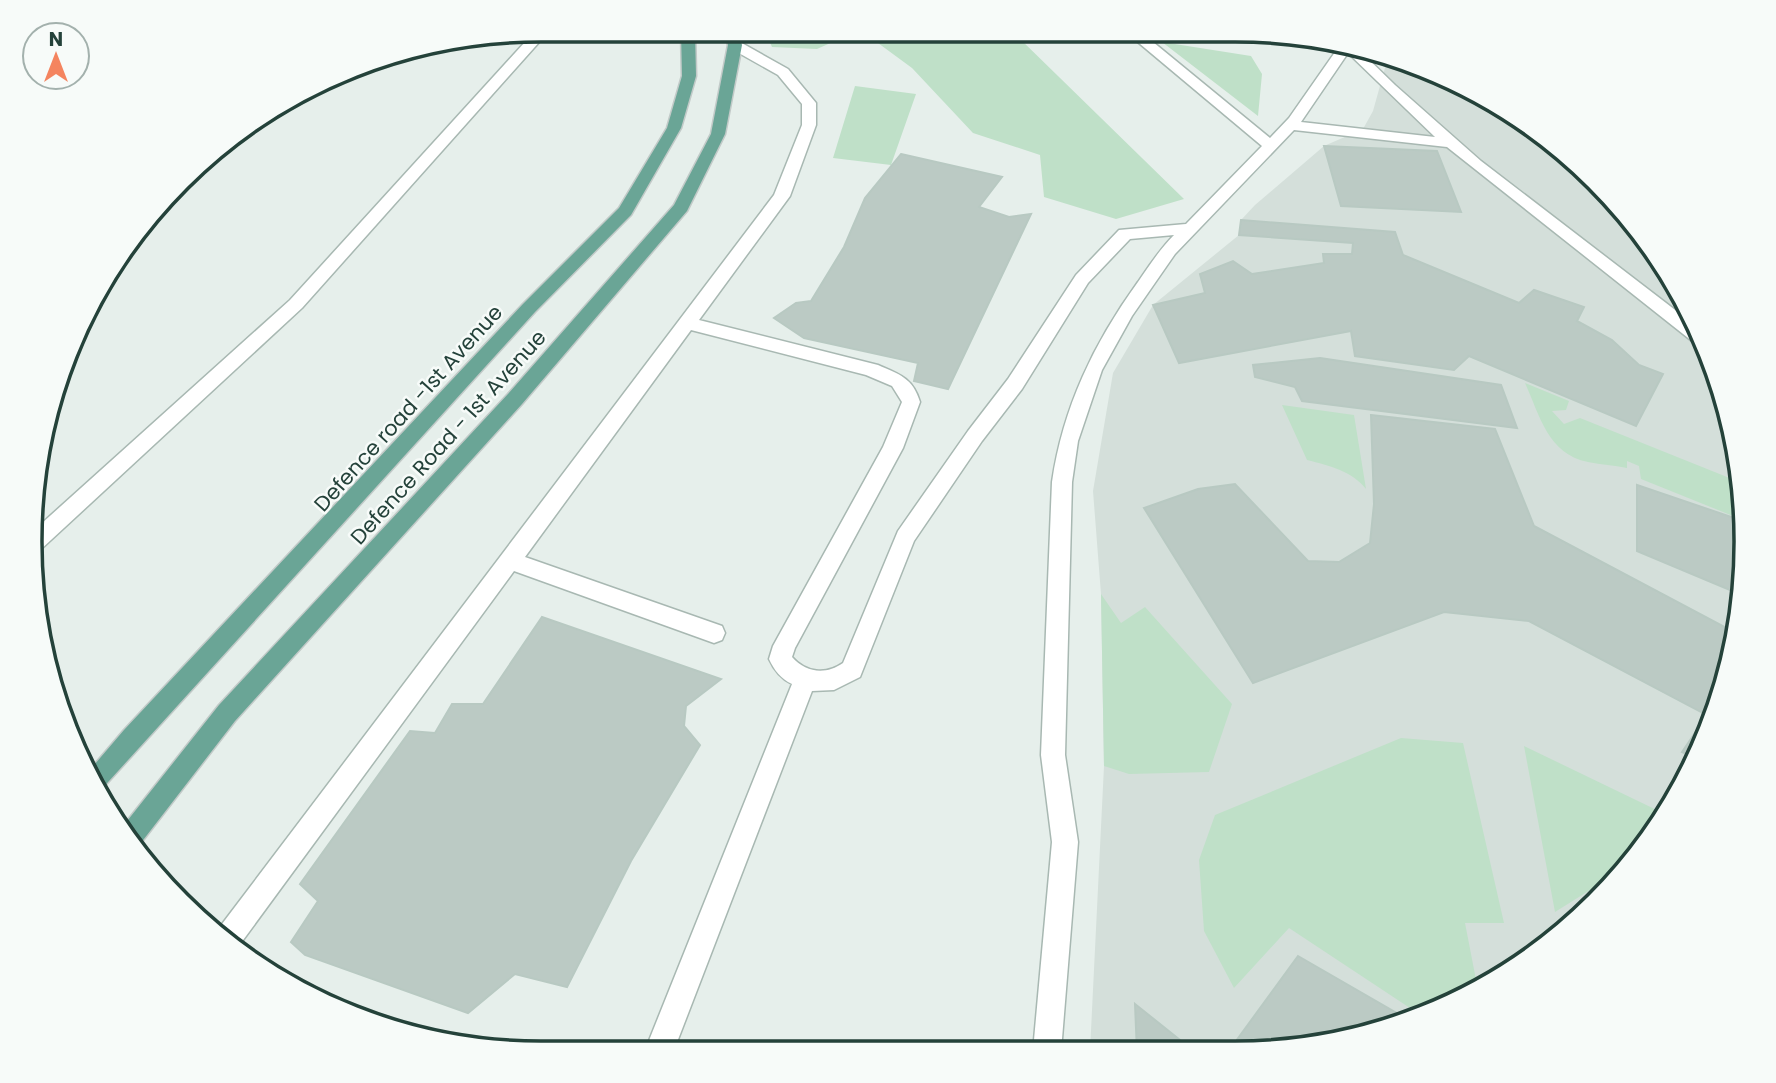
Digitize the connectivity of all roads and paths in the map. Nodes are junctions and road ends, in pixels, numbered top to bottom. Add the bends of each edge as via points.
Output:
1 (532, 42) edge
2 (688, 42) edge
3 (732, 42) edge
4 (739, 42) edge
5 (1145, 42) edge
6 (1341, 54) edge
7 (1358, 58) edge
8 (1289, 125) junction
9 (1450, 143) junction
10 (1271, 146) junction
11 (1191, 229) junction
12 (687, 323) junction
13 (1685, 327) edge
14 (42, 536) edge
15 (510, 561) junction
16 (715, 633) dead end
17 (806, 678) junction
18 (101, 775) edge
19 (134, 831) edge
20 (231, 933) edge
21 (663, 1041) edge
22 (1048, 1041) edge

1 - 14 street via 296,304
2 - 18 main road, Defence road -1st Avenue via 689,76 674,128 625,211 520,318
3 - 19 main road, Defence Road - 1st Avenue via 718,134 681,207 515,399 228,713
4 - 12 street via 783,72 809,103 809,125 782,196
5 - 10 street
6 - 8 street
7 - 9 street
8 - 9 street
8 - 10 street
9 - 13 street
10 - 11 street
11 - 17 street via 1125,234 1082,279 1016,384 905,537 852,670 840,680 826,683
11 - 22 street via 1169,250 1125,313 1093,370 1068,441 1062,482 1053,755 1065,842
12 - 15 street
12 - 17 street via 871,370 900,382 908,392 911,402 893,448 783,646 780,659 785,667
15 - 16 street
15 - 20 street
17 - 21 street

